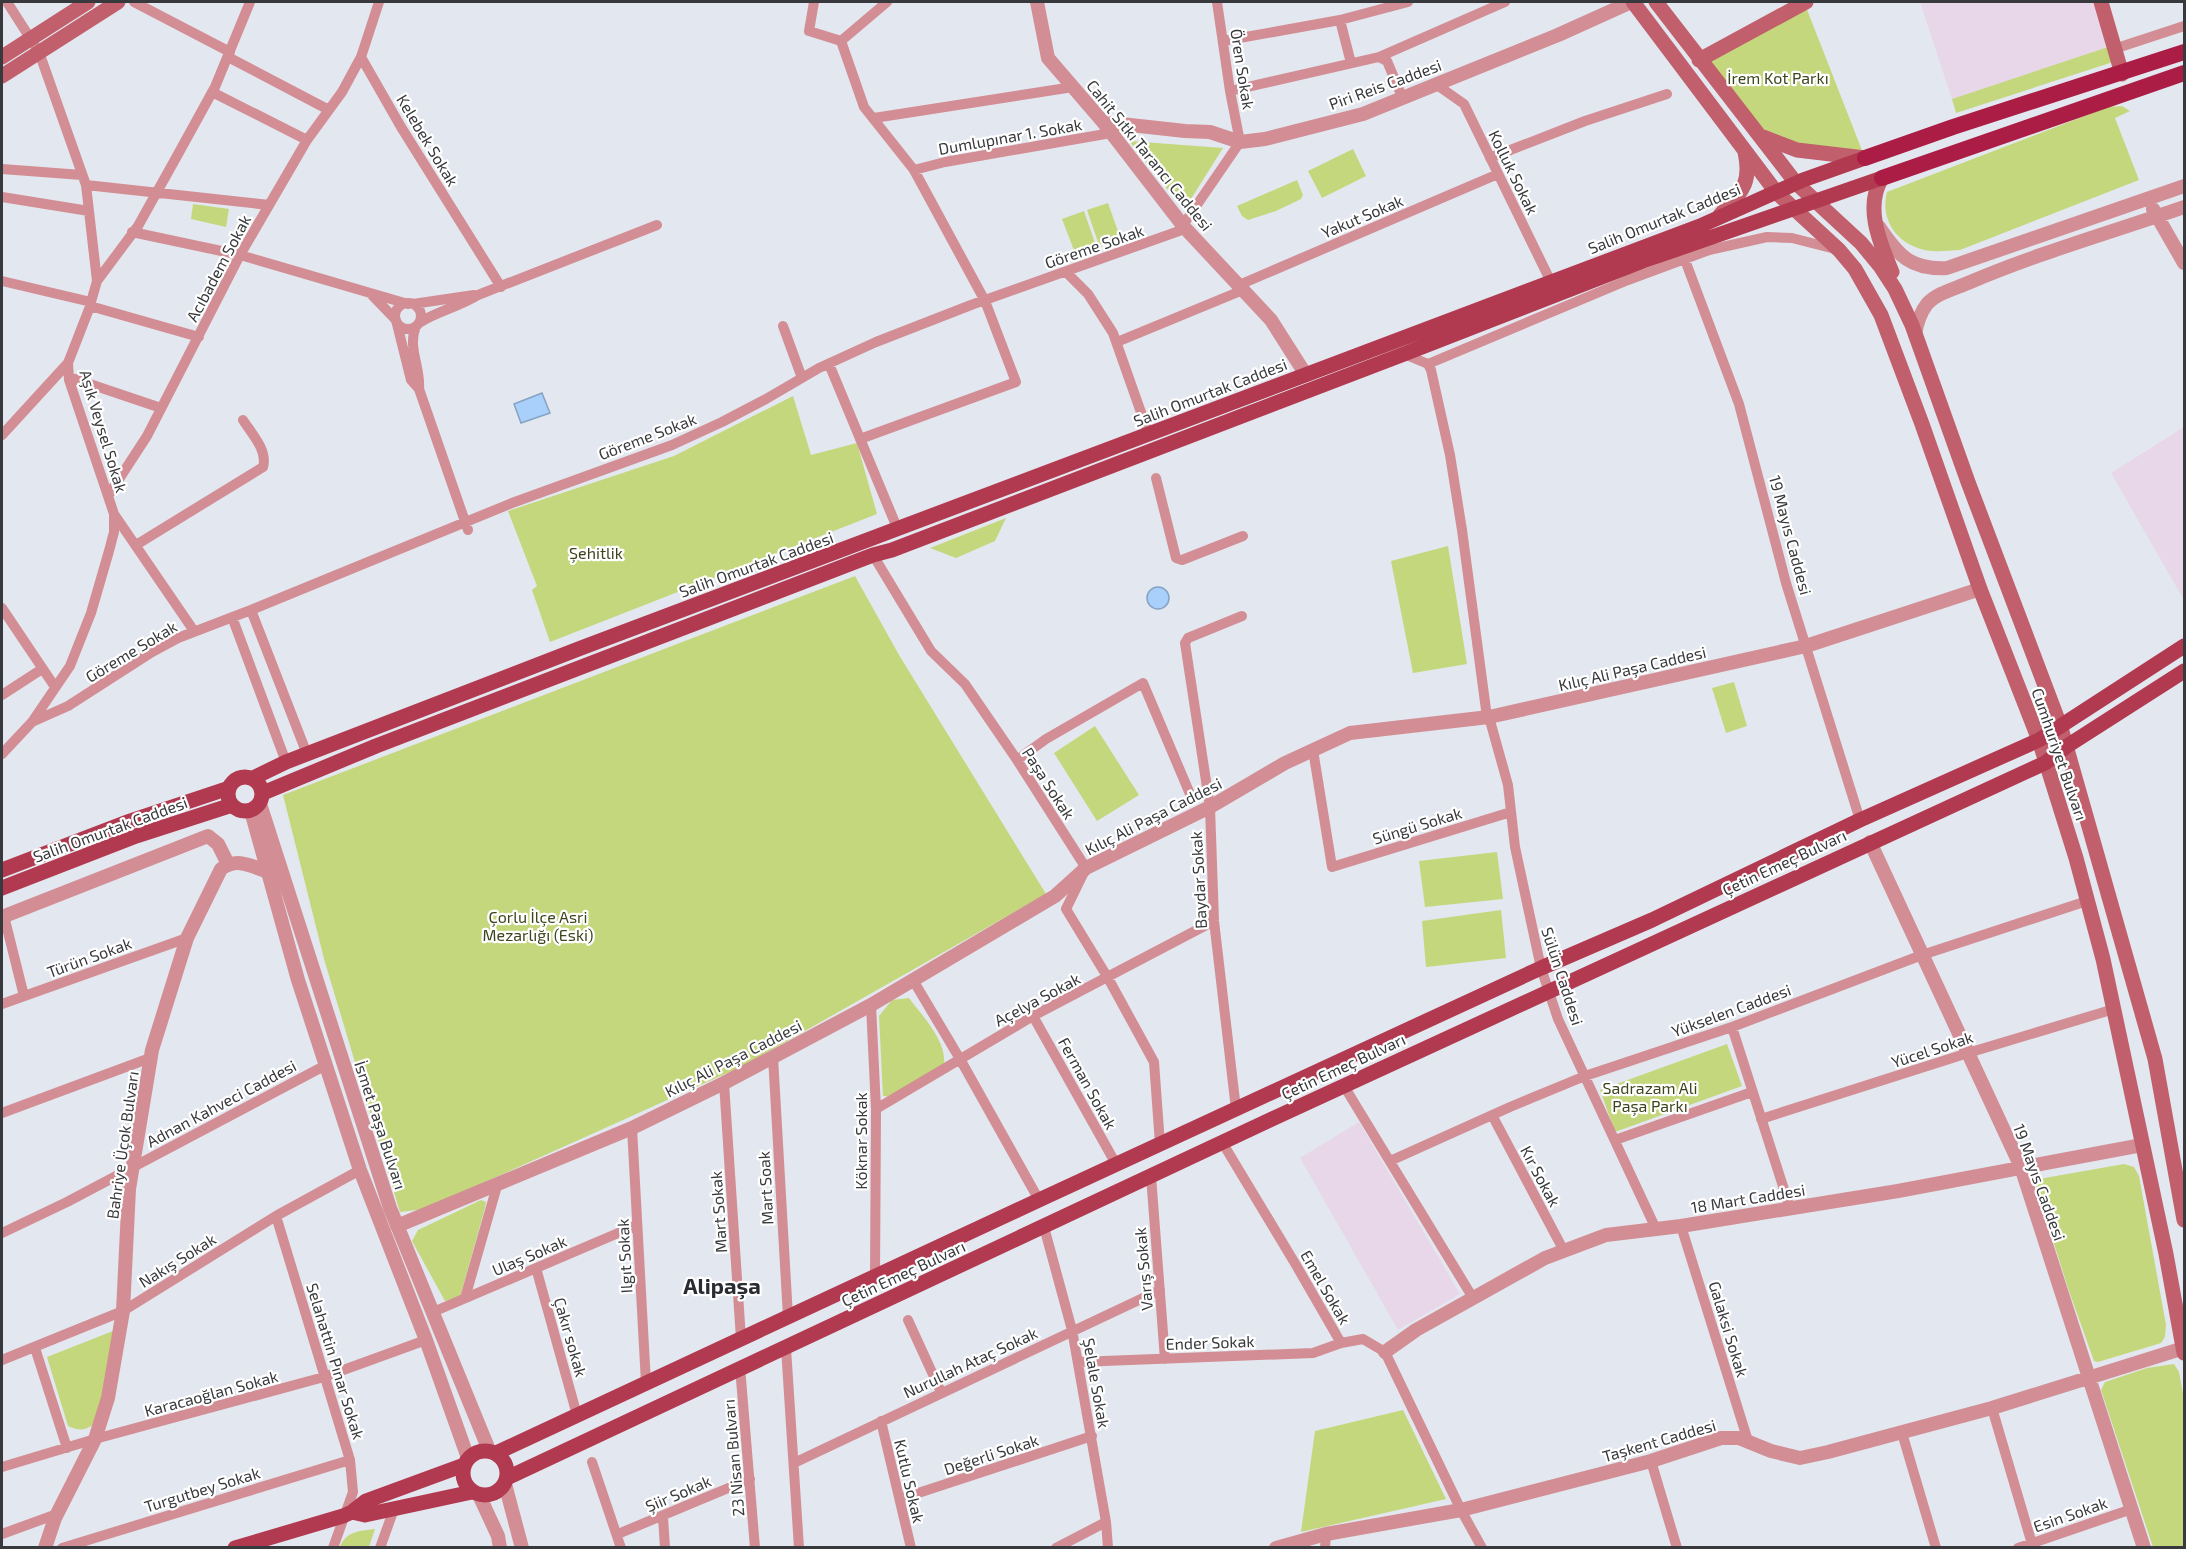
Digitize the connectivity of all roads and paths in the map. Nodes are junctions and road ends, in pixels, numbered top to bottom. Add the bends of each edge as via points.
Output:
1 (7, 2) edge
2 (88, 2) edge
3 (118, 2) edge
4 (134, 2) edge
5 (250, 2) edge
6 (379, 2) edge
7 (814, 2) edge
8 (887, 2) edge
9 (1036, 2) edge
10 (1217, 2) edge
11 (1408, 2) edge
12 (1505, 2) edge
13 (1632, 2) edge
14 (1657, 2) edge
15 (1806, 2) edge
16 (2101, 2) edge
17 (1340, 20) junction
18 (2184, 26) edge
19 (841, 41) junction
20 (1223, 41) junction
21 (35, 46) junction
22 (2114, 49) junction
23 (2184, 52) edge
24 (229, 55) junction
25 (2, 57) edge
26 (361, 57) junction
27 (1379, 57) junction
28 (1699, 60) junction
29 (1351, 63) junction
30 (2184, 73) edge
31 (2122, 74) junction
32 (2, 76) edge
33 (1437, 85) junction
34 (1073, 87) junction
35 (1230, 91) junction
36 (212, 92) junction
37 (1667, 94) dead end
38 (1403, 99) junction
39 (329, 110) junction
40 (874, 118) junction
41 (1107, 127) junction
42 (1758, 135) junction
43 (307, 140) junction
44 (1240, 142) junction
45 (1744, 149) junction
46 (1490, 158) junction
47 (1865, 158) junction
48 (2, 169) edge
49 (914, 170) junction
50 (1497, 174) junction
51 (1882, 178) junction
52 (84, 180) junction
53 (1796, 183) junction
54 (2184, 186) edge
55 (1776, 192) junction
56 (2169, 192) junction
57 (156, 193) junction
58 (2, 197) edge
59 (2148, 199) junction
60 (1816, 202) junction
61 (269, 204) junction
62 (2181, 208) edge
63 (1797, 209) junction
64 (89, 211) junction
65 (1720, 215) junction
66 (2156, 216) junction
67 (1875, 222) junction
68 (2184, 222) edge
69 (657, 225) dead end
70 (1184, 227) junction
71 (132, 232) junction
72 (1839, 250) junction
73 (240, 255) junction
74 (1684, 260) junction
75 (2184, 263) edge
76 (1066, 272) junction
77 (2, 281) edge
78 (97, 281) junction
79 (1551, 282) junction
80 (501, 287) junction
81 (1241, 287) junction
82 (368, 290) junction
83 (478, 295) junction
84 (985, 301) junction
85 (91, 304) junction
86 (410, 304) junction
87 (397, 322) junction
88 (417, 324) junction
89 (783, 326) dead end
90 (1914, 330) junction
91 (199, 337) junction
92 (1117, 342) junction
93 (1404, 354) junction
94 (68, 363) junction
95 (829, 364) junction
96 (1428, 364) junction
97 (1306, 375) junction
98 (69, 377) junction
99 (802, 378) junction
100 (419, 389) junction
101 (161, 408) junction
102 (243, 420) dead end
103 (2, 435) edge
104 (1149, 435) junction
105 (860, 439) junction
106 (1156, 478) dead end
107 (108, 496) junction
108 (114, 514) junction
109 (467, 526) junction
110 (898, 530) junction
111 (1243, 536) dead end
112 (135, 545) junction
113 (873, 555) junction
114 (1980, 589) junction
115 (2, 608) edge
116 (251, 610) junction
117 (1242, 616) dead end
118 (232, 617) junction
119 (195, 631) junction
120 (1806, 646) junction
121 (2184, 646) edge
122 (42, 669) junction
123 (2184, 671) edge
124 (55, 687) junction
125 (2, 695) edge
126 (1488, 717) junction
127 (32, 722) junction
128 (2061, 728) junction
129 (2038, 740) junction
130 (2067, 746) junction
131 (1313, 750) junction
132 (2, 754) edge
133 (308, 754) junction
134 (1017, 760) junction
135 (286, 762) junction
136 (2045, 763) junction
137 (253, 778) junction
138 (229, 788) junction
139 (1190, 794) dead end
140 (258, 802) junction
141 (232, 805) junction
142 (1210, 807) junction
143 (1511, 812) junction
144 (1860, 820) junction
145 (1870, 842) junction
146 (228, 864) junction
147 (1086, 868) junction
148 (2, 870) edge
149 (268, 872) junction
150 (2, 888) edge
151 (2087, 901) junction
152 (3, 917) edge
153 (1214, 921) junction
154 (187, 938) junction
155 (1922, 955) junction
156 (1541, 968) junction
157 (1108, 978) junction
158 (913, 980) junction
159 (1549, 991) junction
160 (24, 996) junction
161 (2, 1004) edge
162 (871, 1005) junction
163 (2114, 1010) junction
164 (1033, 1016) junction
165 (1732, 1027) junction
166 (1968, 1053) junction
167 (772, 1057) junction
168 (150, 1058) junction
169 (960, 1059) junction
170 (326, 1065) junction
171 (1585, 1076) junction
172 (724, 1083) junction
173 (1344, 1086) junction
174 (1752, 1092) junction
175 (876, 1109) junction
176 (1236, 1109) junction
177 (2, 1113) edge
178 (1492, 1115) junction
179 (1761, 1119) junction
180 (632, 1128) junction
181 (1615, 1140) junction
182 (1222, 1142) junction
183 (1160, 1144) junction
184 (2142, 1145) junction
185 (1390, 1161) junction
186 (1116, 1164) junction
187 (132, 1166) junction
188 (2021, 1167) junction
189 (360, 1170) junction
190 (1151, 1176) junction
191 (497, 1186) junction
192 (1039, 1200) junction
193 (1790, 1208) junction
194 (276, 1216) junction
195 (2184, 1220) edge
196 (637, 1225) junction
197 (397, 1226) junction
198 (1681, 1226) junction
199 (1044, 1227) junction
200 (1656, 1229) junction
201 (2, 1233) edge
202 (1564, 1251) junction
203 (536, 1268) junction
204 (875, 1276) junction
205 (1160, 1290) junction
206 (465, 1298) junction
207 (1473, 1298) junction
208 (123, 1311) junction
209 (433, 1312) junction
210 (788, 1317) junction
211 (908, 1320) dead end
212 (1072, 1330) junction
213 (741, 1339) junction
214 (426, 1340) junction
215 (1341, 1342) junction
216 (35, 1348) junction
217 (786, 1348) junction
218 (2184, 1351) edge
219 (1385, 1352) junction
220 (1165, 1359) junction
221 (2, 1360) edge
222 (1078, 1362) junction
223 (741, 1367) junction
224 (324, 1377) junction
225 (2090, 1378) junction
226 (646, 1383) junction
227 (941, 1392) junction
228 (1992, 1408) junction
229 (577, 1415) junction
230 (881, 1421) junction
231 (1902, 1433) junction
232 (1092, 1436) junction
233 (95, 1439) junction
234 (1748, 1441) junction
235 (67, 1448) junction
236 (492, 1451) junction
237 (350, 1460) junction
238 (1652, 1461) junction
239 (466, 1462) junction
240 (592, 1462) dead end
241 (794, 1463) junction
242 (2, 1467) edge
243 (750, 1479) junction
244 (506, 1481) junction
245 (476, 1493) junction
246 (900, 1499) junction
247 (394, 1509) junction
248 (2132, 1509) junction
249 (1461, 1510) junction
250 (57, 1514) junction
251 (348, 1514) junction
252 (663, 1517) junction
253 (1106, 1522) junction
254 (2, 1534) edge
255 (618, 1534) junction
256 (1326, 1541) edge
257 (2032, 1544) junction
258 (45, 1548) edge
259 (62, 1548) edge
260 (235, 1548) edge
261 (333, 1548) edge
262 (380, 1548) edge
263 (500, 1548) edge
264 (522, 1548) edge
265 (621, 1548) edge
266 (665, 1548) edge
267 (755, 1548) edge
268 (799, 1548) edge
269 (911, 1548) edge
270 (1056, 1548) edge
271 (1108, 1548) edge
272 (1276, 1548) edge
273 (1482, 1548) edge
274 (1677, 1548) edge
275 (1936, 1548) edge
276 (2018, 1548) edge
277 (2144, 1548) edge

1 - 21 street, Aşık Veysel Sokak
2 - 21 main road
3 - 21 main road
4 - 24 street
5 - 24 street
6 - 26 street
7 - 19 street via 809,31
8 - 19 street
9 - 34 street, Cahit Sıtkı Tarancı Caddesi via 1048,58
10 - 20 street, Ören Sokak
11 - 17 street
12 - 27 street
13 - 33 street, Piri Reis Caddesi
13 - 45 main road, Cumhuriyet Bulvarı
14 - 28 main road, Cumhuriyet Bulvarı
15 - 28 main road
16 - 22 main road
17 - 20 street
17 - 29 street
18 - 22 street
19 - 40 street via 864,107
20 - 35 street, Ören Sokak
21 - 25 main road
21 - 32 main road
21 - 52 street, Aşık Veysel Sokak
22 - 31 main road
23 - 31 highway, Salih Omurtak Caddesi
24 - 36 street
24 - 39 street
26 - 39 street, Acıbadem Sokak
26 - 80 street, Kelebek Sokak
27 - 29 street
27 - 38 street via 1387,61
28 - 42 main road, Cumhuriyet Bulvarı
29 - 35 street
30 - 51 highway, Salih Omurtak Caddesi
31 - 47 highway, Salih Omurtak Caddesi
33 - 38 street, Piri Reis Caddesi
33 - 46 street, Kolluk Sokak via 1464,104
34 - 40 street
34 - 41 street, Cahit Sıtkı Tarancı Caddesi
35 - 44 street, Ören Sokak
36 - 43 street
36 - 57 street
37 - 46 street
38 - 44 street, Piri Reis Caddesi via 1265,140
39 - 43 street, Acıbadem Sokak
40 - 49 street
41 - 44 street, Piri Reis Caddesi via 1210,132
41 - 49 street, Dumlupınar 1. Sokak
41 - 70 street, Cahit Sıtkı Tarancı Caddesi
42 - 47 main road via 1797,150
42 - 53 main road, Cumhuriyet Bulvarı
43 - 61 street, Acıbadem Sokak
44 - 70 street
45 - 55 main road, Cumhuriyet Bulvarı
45 - 65 main road via 1748,177 1740,193
46 - 50 street, Kolluk Sokak
47 - 53 main road, Salih Omurtak Caddesi
48 - 52 street
49 - 84 street
50 - 79 street, Kolluk Sokak
50 - 81 street, Yakut Sokak
51 - 60 main road, Salih Omurtak Caddesi
51 - 67 main road via 1875,190
52 - 57 street
52 - 64 street, Aşık Veysel Sokak
53 - 55 main road, Salih Omurtak Caddesi
53 - 60 main road, Cumhuriyet Bulvarı
54 - 56 street
55 - 63 main road, Cumhuriyet Bulvarı
55 - 65 main road, Salih Omurtak Caddesi
56 - 59 street
56 - 62 street
57 - 61 street
57 - 71 street
58 - 64 street
59 - 66 street
59 - 67 street via 1947,268 1932,269 1908,261 1896,252
60 - 63 main road, Salih Omurtak Caddesi
60 - 90 main road, Cumhuriyet Bulvarı via 1880,266
61 - 73 street, Acıbadem Sokak
62 - 66 street
62 - 68 street
63 - 72 main road, Cumhuriyet Bulvarı
63 - 93 main road, Salih Omurtak Caddesi via 1643,261
64 - 78 street, Aşık Veysel Sokak
65 - 79 main road, Salih Omurtak Caddesi
66 - 75 street
66 - 90 street via 1938,296 1927,305
67 - 90 main road
69 - 80 street
70 - 76 street, Göreme Sokak
70 - 81 street, Cahit Sıtkı Tarancı Caddesi
71 - 73 street
71 - 78 street
72 - 74 street via 1792,238 1767,237
72 - 114 main road, Cumhuriyet Bulvarı via 1855,269 1881,315
73 - 82 street
73 - 91 street, Acıbadem Sokak
74 - 96 street
74 - 120 street, 19 Mayıs Caddesi via 1739,404
76 - 84 street, Göreme Sokak
76 - 92 street via 1088,294
77 - 85 street
78 - 85 street, Aşık Veysel Sokak
79 - 97 main road, Salih Omurtak Caddesi
80 - 83 street
81 - 92 street, Yakut Sokak
81 - 97 street, Cahit Sıtkı Tarancı Caddesi via 1271,320
82 - 86 street
82 - 87 street
83 - 86 street
83 - 88 street
84 - 95 street, Göreme Sokak
84 - 105 street via 1016,382
85 - 91 street
85 - 94 street, Aşık Veysel Sokak
86 - 87 street via 398,309
86 - 88 street via 420,314
87 - 88 street via 408,329
87 - 100 street via 411,380
88 - 100 street via 412,342
89 - 99 street
90 - 128 main road, Cumhuriyet Bulvarı
91 - 101 street, Acıbadem Sokak
92 - 104 street
93 - 96 street
93 - 113 main road, Salih Omurtak Caddesi
94 - 98 street, Aşık Veysel Sokak
94 - 103 street
95 - 99 street, Göreme Sokak
95 - 105 street
96 - 126 street, Sülün Caddesi via 1443,420 1462,530
97 - 104 main road, Salih Omurtak Caddesi
98 - 101 street
98 - 107 street, Aşık Veysel Sokak
99 - 109 street, Göreme Sokak via 672,445
100 - 109 street
101 - 107 street, Acıbadem Sokak
102 - 112 street via 263,452 263,467
104 - 110 main road, Salih Omurtak Caddesi
105 - 110 street
106 - 111 street via 1176,558 1182,560
107 - 108 street, Aşık Veysel Sokak
108 - 112 street
108 - 124 street, Aşık Veysel Sokak via 114,532 90,613 70,666
109 - 116 street, Göreme Sokak
110 - 133 main road, Salih Omurtak Caddesi
112 - 119 street
113 - 134 street, Paşa Sokak via 931,651 965,684
113 - 140 main road, Salih Omurtak Caddesi via 376,746
114 - 120 street, Kılıç Ali Paşa Caddesi
114 - 129 main road, Cumhuriyet Bulvarı
115 - 122 street
116 - 118 street, Göreme Sokak
116 - 133 street
117 - 142 street, Baydar Sokak via 1188,638 1185,643
118 - 119 street, Göreme Sokak
118 - 135 street
119 - 127 street, Göreme Sokak via 152,652 68,706
120 - 126 street, Kılıç Ali Paşa Caddesi
120 - 144 street, 19 Mayıs Caddesi
121 - 128 main road, Çetin Emeç Bulvarı
122 - 124 street
122 - 125 street
123 - 130 main road, Çetin Emeç Bulvarı
124 - 127 street, Aşık Veysel Sokak
126 - 131 street, Kılıç Ali Paşa Caddesi via 1350,733
126 - 143 street, Sülün Caddesi via 1508,785
127 - 132 street, Aşık Veysel Sokak
128 - 129 main road, Çetin Emeç Bulvarı
128 - 130 main road, Cumhuriyet Bulvarı
129 - 136 main road, Cumhuriyet Bulvarı
129 - 144 main road, Çetin Emeç Bulvarı
130 - 136 main road, Çetin Emeç Bulvarı
130 - 195 main road, Cumhuriyet Bulvarı via 2155,1059
131 - 142 street, Kılıç Ali Paşa Caddesi
131 - 143 street, Süngü Sokak via 1332,867
133 - 135 main road, Salih Omurtak Caddesi
134 - 139 street via 1143,683
134 - 147 street, Paşa Sokak
135 - 137 main road, Salih Omurtak Caddesi
136 - 145 main road, Çetin Emeç Bulvarı
136 - 151 main road, Cumhuriyet Bulvarı
137 - 138 main road via 241,777
137 - 140 main road via 258,782
138 - 141 main road
138 - 148 main road, Salih Omurtak Caddesi via 130,820
140 - 141 main road via 240,811
140 - 149 street, İsmet Paşa Bulvarı
140 - 197 street, İsmet Paşa Bulvarı
141 - 150 main road, Salih Omurtak Caddesi via 136,836
142 - 147 street, Kılıç Ali Paşa Caddesi
142 - 153 street, Baydar Sokak
143 - 156 street, Sülün Caddesi
144 - 156 main road, Çetin Emeç Bulvarı via 1652,920
145 - 155 street, 19 Mayıs Caddesi
145 - 159 main road, Çetin Emeç Bulvarı
146 - 149 street via 237,862
146 - 152 street via 218,844 208,836
146 - 154 street, Bahriye Üçok Bulvarı via 221,868
147 - 157 street via 1066,909
147 - 158 street, Kılıç Ali Paşa Caddesi via 1055,896
149 - 170 street, İsmet Paşa Bulvarı
151 - 155 street, Yükselen Caddesi
151 - 163 main road, Cumhuriyet Bulvarı
152 - 160 street
153 - 157 street, Açelya Sokak
153 - 176 street, Baydar Sokak
154 - 160 street, Türün Sokak
154 - 168 street, Bahriye Üçok Bulvarı
155 - 165 street, Yükselen Caddesi
155 - 166 street, 19 Mayıs Caddesi
156 - 159 street, Sülün Caddesi
156 - 176 main road, Çetin Emeç Bulvarı
157 - 164 street, Açelya Sokak
157 - 183 street via 1154,1062
158 - 162 street, Kılıç Ali Paşa Caddesi
158 - 169 street
159 - 171 street, Sülün Caddesi
159 - 173 main road, Çetin Emeç Bulvarı
160 - 161 street, Türün Sokak
162 - 167 street, Kılıç Ali Paşa Caddesi
162 - 175 street, Köknar Sokak
163 - 166 street, Yücel Sokak
163 - 184 main road, Cumhuriyet Bulvarı
164 - 169 street, Açelya Sokak
164 - 186 street, Ferman Sokak
165 - 171 street, Yükselen Caddesi
165 - 174 street
166 - 179 street, Yücel Sokak
166 - 188 street, 19 Mayıs Caddesi
167 - 172 street, Kılıç Ali Paşa Caddesi
167 - 210 street, Mart Soak
168 - 177 street
168 - 187 street, Bahriye Üçok Bulvarı
169 - 175 street, Açelya Sokak
169 - 192 street
170 - 187 street, Adnan Kahveci Caddesi
170 - 189 street, İsmet Paşa Bulvarı
171 - 178 street, Yükselen Caddesi
171 - 181 street, Sülün Caddesi
172 - 180 street, Kılıç Ali Paşa Caddesi
172 - 213 street, Mart Sokak
173 - 182 main road, Çetin Emeç Bulvarı
173 - 185 street
174 - 179 street
174 - 181 street
175 - 204 street, Köknar Sokak
176 - 183 main road, Çetin Emeç Bulvarı
178 - 185 street, Yükselen Caddesi
178 - 202 street, Kır Sokak
179 - 193 street
180 - 191 street, Kılıç Ali Paşa Caddesi
180 - 196 street, Ilgıt Sokak
181 - 200 street, Sülün Caddesi
182 - 190 main road, Çetin Emeç Bulvarı
182 - 215 street, Emel Sokak
183 - 186 main road, Çetin Emeç Bulvarı
184 - 188 street, 18 Mart Caddesi
184 - 218 main road, Cumhuriyet Bulvarı
185 - 207 street
186 - 192 main road, Çetin Emeç Bulvarı
187 - 201 street, Adnan Kahveci Caddesi
187 - 208 street, Bahriye Üçok Bulvarı
188 - 193 street, 18 Mart Caddesi
188 - 225 street, 19 Mayıs Caddesi
189 - 194 street, Nakış Sokak
189 - 214 street, İsmet Paşa Bulvarı
190 - 199 main road, Çetin Emeç Bulvarı
190 - 205 street, Varış Sokak
191 - 197 street, Kılıç Ali Paşa Caddesi
191 - 206 street
192 - 204 main road, Çetin Emeç Bulvarı
193 - 198 street, 18 Mart Caddesi
194 - 208 street, Nakış Sokak
194 - 224 street, Selahattin Pınar Sokak
196 - 203 street, Ulaş Sokak
196 - 226 street, Ilgıt Sokak
197 - 209 street, İsmet Paşa Bulvarı
198 - 200 street, 18 Mart Caddesi
198 - 234 street, Galaksi Sokak
199 - 212 street, Şelale Sokak
199 - 217 main road, Çetin Emeç Bulvarı
200 - 202 street, 18 Mart Caddesi via 1606,1235
202 - 207 street, 18 Mart Caddesi
203 - 206 street, Ulaş Sokak
203 - 229 street, Çakır sokak
204 - 210 main road, Çetin Emeç Bulvarı
205 - 212 street, Nurullah Ataç Sokak
205 - 220 street, Varış Sokak
206 - 209 street, Ulaş Sokak
207 - 219 street, 18 Mart Caddesi
208 - 216 street, Nakış Sokak
208 - 233 street, Bahriye Üçok Bulvarı via 108,1398
209 - 236 street, İsmet Paşa Bulvarı
210 - 213 main road, Çetin Emeç Bulvarı
211 - 227 street
212 - 222 street, Şelale Sokak
212 - 227 street, Nurullah Ataç Sokak
213 - 226 main road, Çetin Emeç Bulvarı
214 - 224 street, Karacaoğlan Sokak
214 - 239 street, İsmet Paşa Bulvarı
215 - 219 street, Emel Sokak via 1364,1339
215 - 220 street, Ender Sokak via 1313,1353
216 - 221 street, Nakış Sokak
216 - 235 street
217 - 223 main road, Çetin Emeç Bulvarı
217 - 241 street
218 - 225 street, Taşkent Caddesi
219 - 249 street
220 - 222 street, Ender Sokak
222 - 232 street, Şelale Sokak
223 - 243 street, 23 Nisan Bulvarı
223 - 244 main road, Çetin Emeç Bulvarı
224 - 233 street, Karacaoğlan Sokak
224 - 237 street, Selahattin Pınar Sokak
225 - 228 street, Taşkent Caddesi
225 - 248 street, 19 Mayıs Caddesi
226 - 229 main road, Çetin Emeç Bulvarı
227 - 230 street, Nurullah Ataç Sokak
228 - 231 street, Taşkent Caddesi
228 - 257 street
229 - 236 main road, Çetin Emeç Bulvarı
230 - 241 street, Nurullah Ataç Sokak
230 - 246 street, Kutlu Sokak
231 - 234 street, Taşkent Caddesi via 1800,1458
231 - 275 street
232 - 246 street, Değerli Sokak
232 - 253 street, Şelale Sokak
233 - 235 street, Karacaoğlan Sokak
233 - 250 street, Bahriye Üçok Bulvarı
234 - 238 street, Taşkent Caddesi via 1721,1438
235 - 242 street, Karacaoğlan Sokak
236 - 239 main road via 481,1450
236 - 244 main road via 506,1463
237 - 251 street, Selahattin Pınar Sokak via 353,1492
237 - 259 street, Turgutbey Sokak
238 - 249 street, Taşkent Caddesi
238 - 274 street
239 - 245 main road via 464,1480
239 - 251 main road via 366,1501
240 - 255 street
241 - 268 street
243 - 252 street, Şiir Sokak
243 - 267 street, 23 Nisan Bulvarı
244 - 245 main road via 494,1494
244 - 264 street
245 - 247 main road
245 - 263 street
246 - 269 street, Kutlu Sokak
247 - 251 main road
247 - 262 street
248 - 257 street, Esin Sokak
248 - 277 street, 19 Mayıs Caddesi
249 - 256 street, Taşkent Caddesi
249 - 273 street
250 - 254 street
250 - 258 street, Bahriye Üçok Bulvarı
251 - 260 main road
251 - 261 street, Selahattin Pınar Sokak
252 - 255 street, Şiir Sokak
252 - 266 street
253 - 270 street
253 - 271 street, Şelale Sokak
255 - 265 street
256 - 272 street, Taşkent Caddesi
257 - 276 street, Esin Sokak

